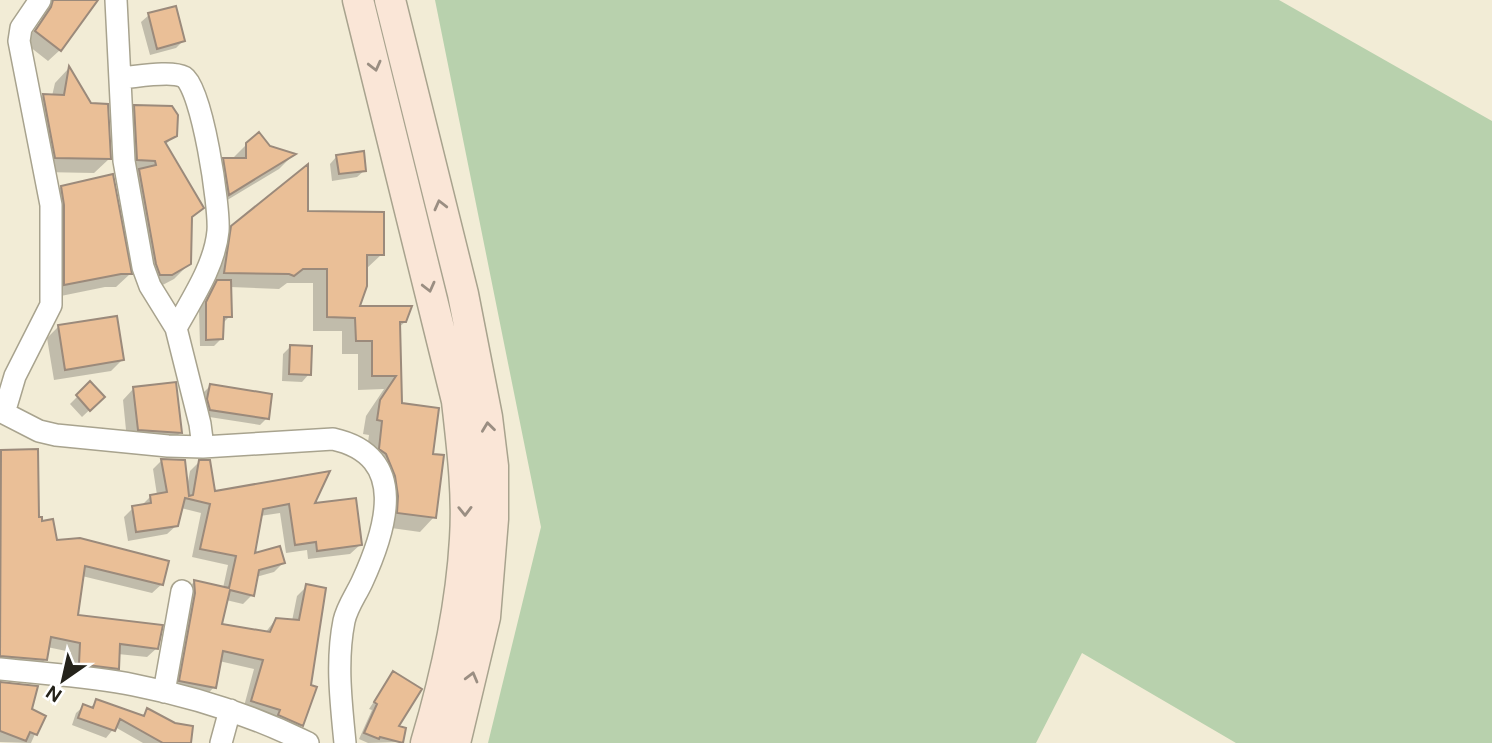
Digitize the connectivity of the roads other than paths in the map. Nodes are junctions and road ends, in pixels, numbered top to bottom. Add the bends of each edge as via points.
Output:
1 (40, 0) edge
2 (116, 0) edge
3 (358, 0) edge
4 (390, 0) edge
5 (121, 78) junction
6 (176, 328) junction
7 (2, 412) edge
8 (203, 447) junction
9 (182, 591) dead end
10 (0, 669) edge
11 (164, 692) junction
12 (230, 710) junction
13 (221, 743) edge
14 (307, 743) edge
15 (345, 743) edge
16 (426, 743) edge
17 (455, 743) edge

1 - 7 street via 21,28 19,41 51,205 51,305
2 - 5 street
3 -> 16 main road via 457,401 463,452 465,538 453,643
17 -> 4 main road via 485,617 493,466 463,294
5 - 6 street via 124,161 144,267 155,296
5 - 6 street via 183,76 192,84 201,110 218,231 200,284
6 - 8 street
7 - 8 street via 56,435
8 - 15 street via 332,439 361,450 382,472 380,536 345,617 341,640
9 - 11 street
10 - 11 street
11 - 12 street
12 - 13 street
12 - 14 street

